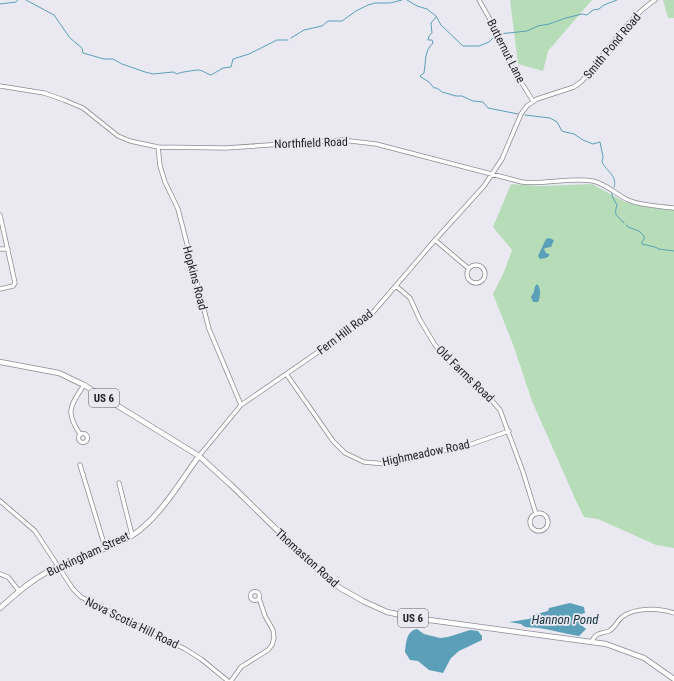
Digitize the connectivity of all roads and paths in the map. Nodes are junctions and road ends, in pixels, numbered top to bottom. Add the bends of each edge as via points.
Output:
1 (479, 0) edge
2 (655, 0) edge
3 (0, 86) edge
4 (533, 101) junction
5 (158, 148) junction
6 (493, 174) junction
7 (674, 208) edge
8 (0, 215) edge
9 (435, 240) junction
10 (0, 249) edge
11 (8, 249) junction
12 (468, 268) junction
13 (396, 286) junction
14 (0, 289) edge
15 (0, 362) edge
16 (287, 375) junction
17 (84, 385) junction
18 (241, 405) junction
19 (509, 431) junction
20 (80, 434) dead end
21 (199, 456) junction
22 (80, 465) dead end
23 (119, 483) dead end
24 (0, 501) edge
25 (536, 514) junction
26 (132, 535) junction
27 (105, 547) junction
28 (58, 566) junction
29 (0, 574) edge
30 (19, 591) junction
31 (259, 598) dead end
32 (0, 608) edge
33 (674, 613) edge
34 (592, 642) junction
35 (674, 679) edge
36 (230, 681) edge

1 - 4 street, Butternut Lane via 498,34 511,66
2 - 4 street, Smith Pond Road via 632,20 579,84
3 - 5 street, Northfield Road via 64,100 84,108 118,136
4 - 6 street via 521,114
5 - 6 street, Northfield Road via 227,148 342,140 376,144
5 - 18 street, Hopkins Road via 160,166 178,209 209,329
6 - 7 street, Northfield Road via 527,182 593,182 631,201
6 - 9 street, Fern Hill Road
8 - 11 street
9 - 12 street
9 - 13 street, Fern Hill Road
10 - 11 street
11 - 14 street via 15,283 13,286
12 - 12 street via 467,275 470,281 477,282 483,279 485,273 481,266 475,264
13 - 16 street, Fern Hill Road via 369,317
13 - 19 street, Old Farms Road via 410,298 435,346 496,404
15 - 17 main road, Thomaston Road / US 6 via 59,373
16 - 18 street, Fern Hill Road
16 - 19 street, Highmeadow Road via 333,441 346,453 364,462 385,464 466,446
17 - 20 street via 71,410 71,420
17 - 21 main road, Thomaston Road / US 6
18 - 21 street, Fern Hill Road
19 - 25 street, Old Farms Road
21 - 26 main road, Buckingham Street via 153,519
21 - 34 main road, Thomaston Road / US 6 via 316,568 340,588 363,601 387,612 415,618
22 - 27 street
23 - 26 street
24 - 28 street, Nova Scotia Hill Road via 35,531
25 - 25 street, Old Farms Road via 542,514 547,518 547,525 541,531 533,530 530,525 530,519
26 - 27 main road, Buckingham Street
27 - 28 main road, Buckingham Street
28 - 30 main road, Buckingham Street
28 - 36 street, Nova Scotia Hill Road via 81,598 185,649
29 - 30 street via 8,577
30 - 32 main road, Buckingham Street
31 - 36 street via 273,630 272,645 242,667
33 - 34 street via 654,610 628,613 610,630 593,637
34 - 35 main road, Thomaston Road / US 6 via 622,649 644,658

